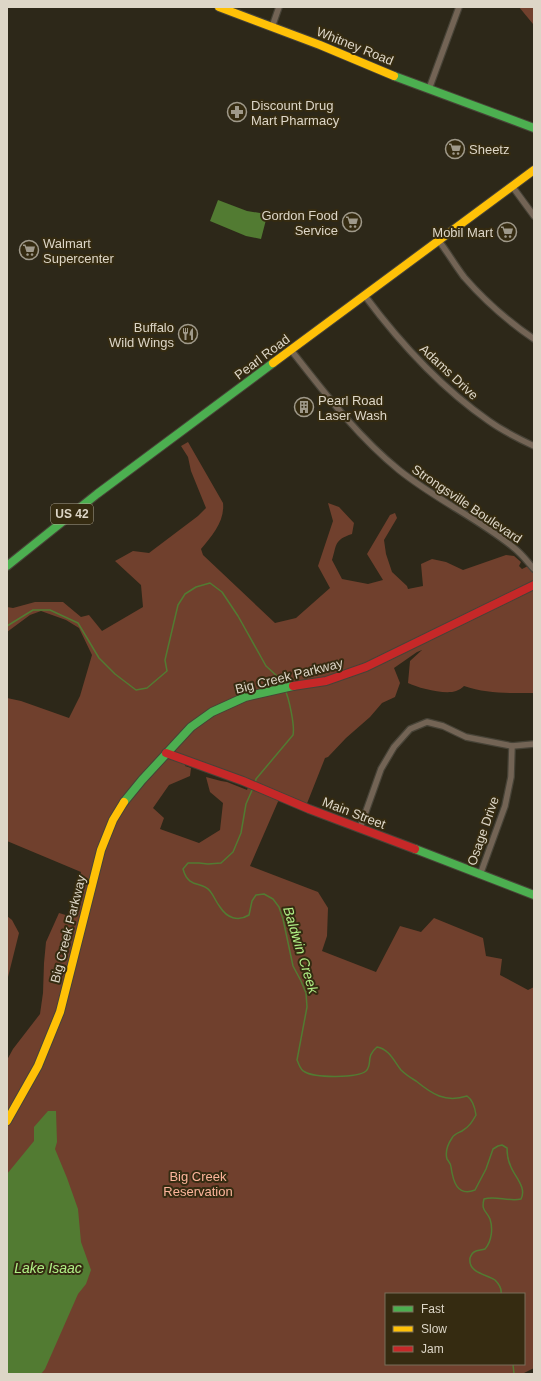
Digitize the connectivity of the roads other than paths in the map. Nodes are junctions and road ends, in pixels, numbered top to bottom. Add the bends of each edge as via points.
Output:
1 (219, 7) edge
2 (279, 7) edge
3 (459, 7) edge
4 (272, 27) junction
5 (429, 89) junction
6 (534, 128) edge
7 (534, 170) edge
8 (512, 186) junction
9 (534, 216) edge
10 (439, 241) junction
11 (365, 296) junction
12 (534, 339) edge
13 (291, 350) junction
14 (534, 446) edge
15 (7, 566) edge
16 (534, 568) edge
17 (534, 585) edge
18 (534, 744) edge
19 (512, 746) junction
20 (166, 753) junction
21 (360, 828) junction
22 (480, 875) junction
23 (534, 895) edge
24 (7, 1121) edge

1 - 4 street, Whitney Road
2 - 4 street
3 - 5 street
4 - 5 street, Whitney Road
5 - 6 street, Whitney Road
7 - 8 street, Pearl Road / US 42
8 - 9 street
8 - 10 street, Pearl Road / US 42
10 - 11 street, Pearl Road / US 42
10 - 12 street via 468,281 494,308
11 - 13 street, Pearl Road / US 42
11 - 14 street, Adams Drive via 388,327 432,374 490,422
13 - 15 street, Pearl Road / US 42 via 97,494
13 - 16 street, Strongsville Boulevard via 329,399 367,441 398,470 431,495 514,547
17 - 20 street, Big Creek Parkway via 366,667 326,681 245,697 212,712 191,727
18 - 19 street
19 - 21 street via 466,737 443,726 427,722 410,729 380,769
19 - 22 street, Osage Drive via 511,777 505,806
20 - 21 street, Main Street
20 - 24 street, Big Creek Parkway via 112,821 101,850 60,1012 38,1066
21 - 22 street, Main Street
22 - 23 street, Main Street

